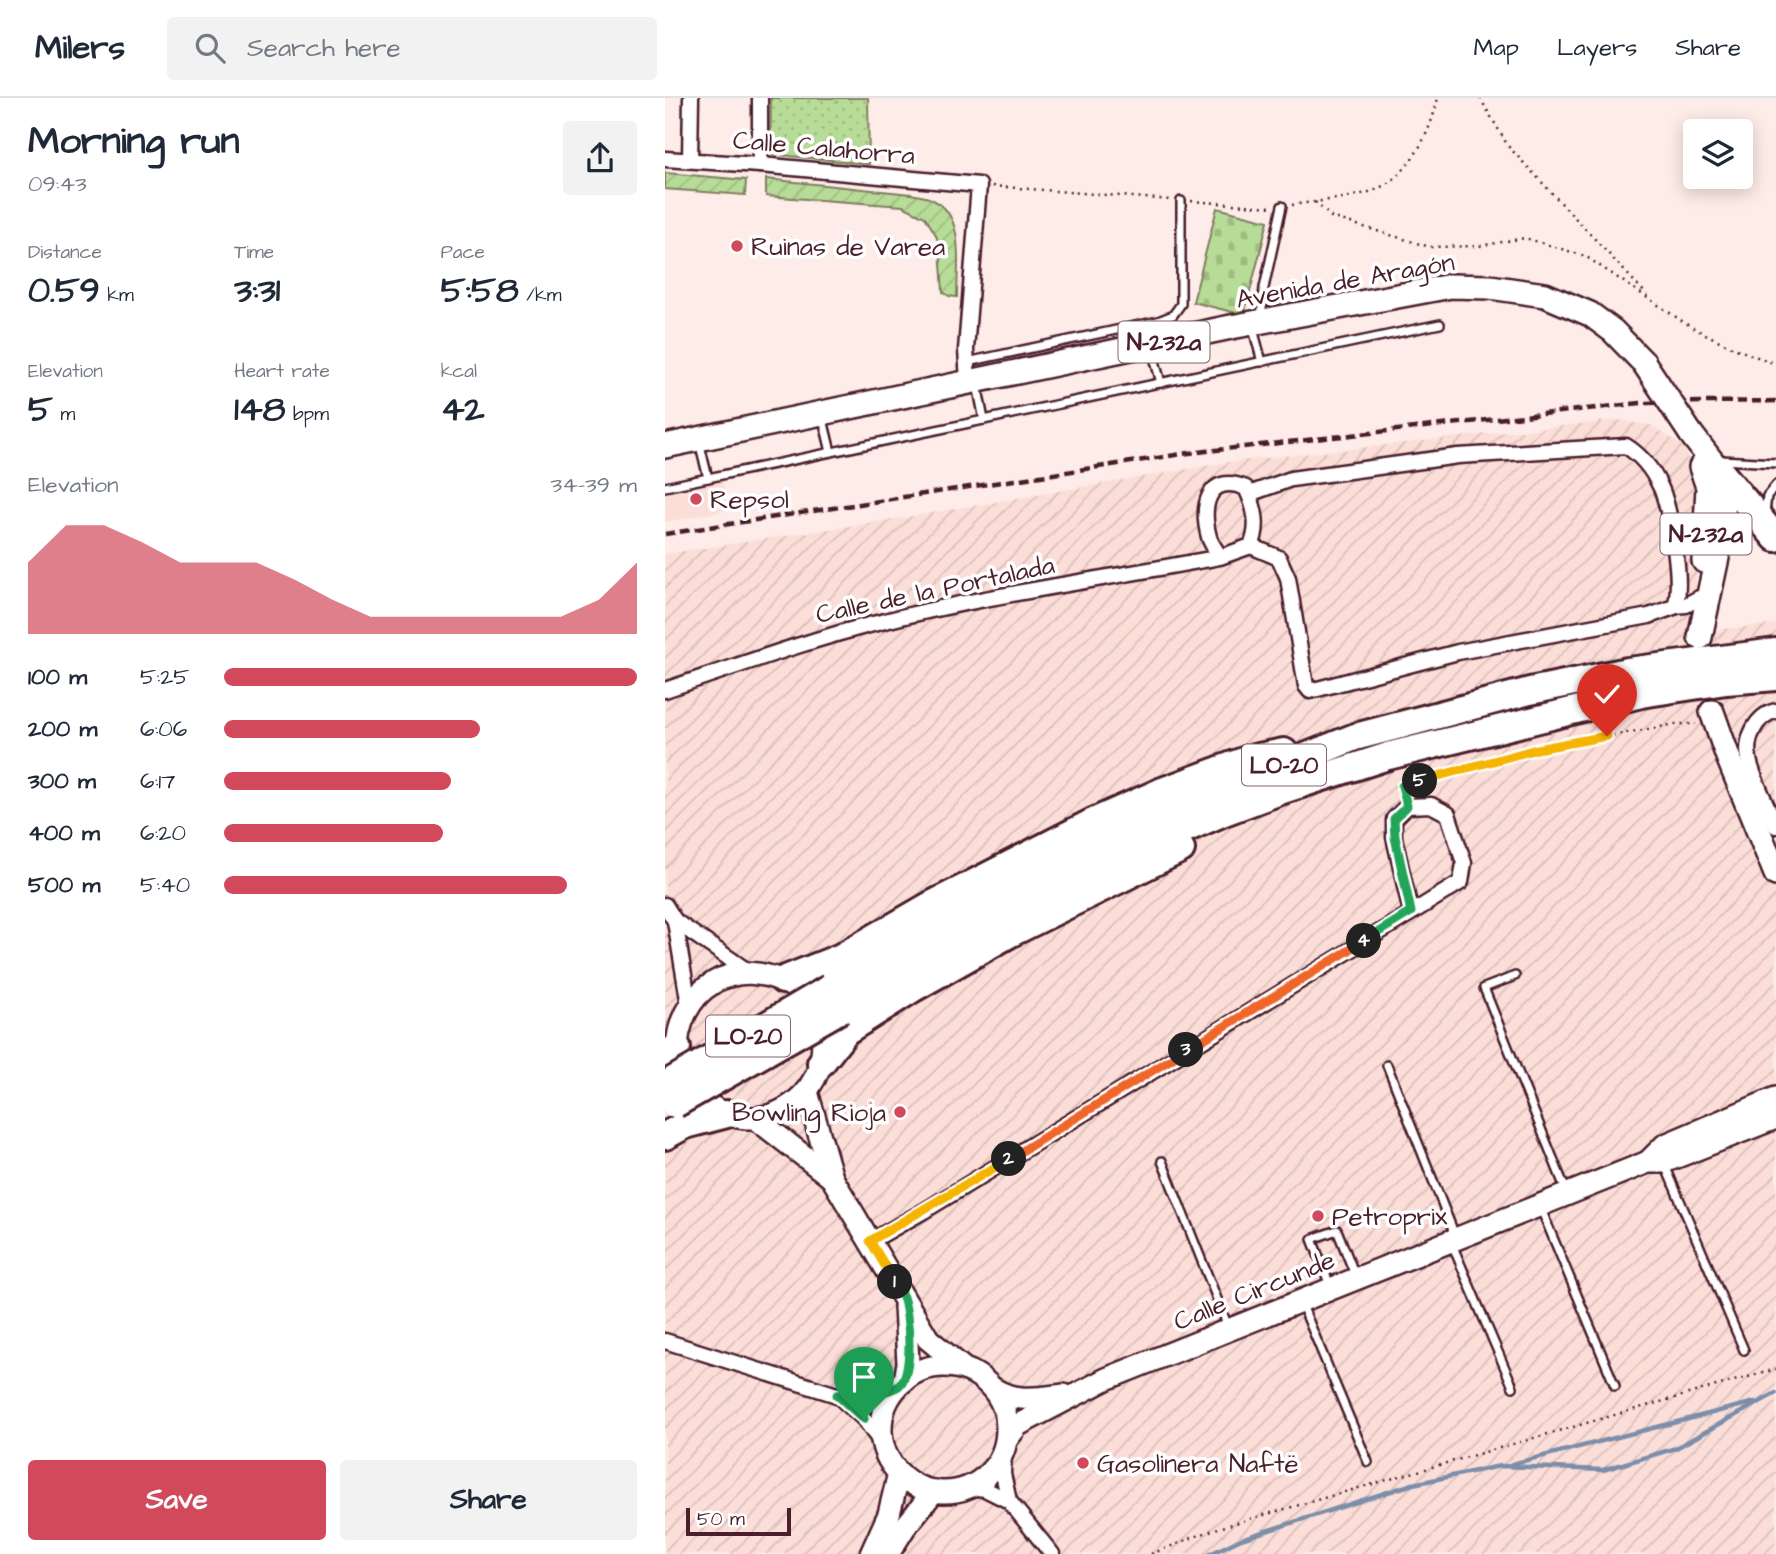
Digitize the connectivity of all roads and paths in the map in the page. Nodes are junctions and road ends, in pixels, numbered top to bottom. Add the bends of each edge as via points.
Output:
1 (691, 98) edge
2 (761, 98) edge
3 (1438, 98) edge
4 (1480, 98) edge
5 (665, 159) edge
6 (690, 160) junction
7 (760, 165) junction
8 (979, 184) junction
9 (1181, 201) junction
10 (1315, 202) junction
11 (1282, 206) junction
12 (1650, 300) junction
13 (1256, 323) junction
14 (1440, 324) dead end
15 (1151, 345) junction
16 (1262, 362) junction
17 (1776, 364) edge
18 (970, 374) junction
19 (1161, 383) junction
20 (821, 413) junction
21 (984, 420) junction
22 (698, 439) junction
23 (665, 446) edge
24 (831, 452) junction
25 (1708, 461) junction
26 (1776, 463) edge
27 (708, 478) junction
28 (1776, 485) edge
29 (665, 487) edge
30 (1249, 494) junction
31 (1772, 535) edge
32 (1251, 546) junction
33 (1220, 557) junction
34 (1699, 598) junction
35 (1675, 606) junction
36 (1776, 652) edge
37 (1776, 677) edge
38 (665, 690) edge
39 (1776, 711) edge
40 (1714, 717) joint
41 (1355, 737) junction
42 (1446, 743) junction
43 (1407, 806) junction
44 (1776, 826) edge
45 (1776, 874) edge
46 (665, 905) edge
47 (1411, 912) junction
48 (674, 921) junction
49 (750, 972) junction
50 (1515, 976) dead end
51 (790, 984) joint
52 (835, 999) junction
53 (689, 1005) junction
54 (822, 1033) dead end
55 (673, 1044) edge
56 (821, 1063) junction
57 (1387, 1065) dead end
58 (807, 1092) junction
59 (1776, 1098) edge
60 (668, 1100) edge
61 (715, 1108) joint
62 (755, 1118) junction
63 (1776, 1118) edge
64 (665, 1136) edge
65 (1162, 1161) dead end
66 (1656, 1162) junction
67 (832, 1178) junction
68 (1567, 1194) junction
69 (1539, 1205) junction
70 (1454, 1240) junction
71 (870, 1241) junction
72 (1356, 1279) junction
73 (1331, 1289) junction
74 (903, 1298) junction
75 (1301, 1301) junction
76 (1230, 1329) junction
77 (665, 1341) edge
78 (1744, 1350) dead end
79 (964, 1369) junction
80 (1776, 1369) edge
81 (901, 1384) junction
82 (1615, 1386) dead end
83 (1513, 1387) dead end
84 (994, 1389) junction
85 (1076, 1393) junction
86 (837, 1395) junction
87 (1006, 1444) junction
88 (885, 1448) junction
89 (1368, 1462) dead end
90 (899, 1473) junction
91 (970, 1487) junction
92 (934, 1491) junction
93 (1009, 1501) junction
94 (871, 1554) edge
95 (888, 1554) edge
96 (1052, 1554) edge
97 (1151, 1554) edge

1 - 6 street
2 - 7 street
3 - 10 path via 1417,151 1401,174 1373,191
4 - 12 path via 1508,146
5 - 6 street, Calle Calahorra
6 - 7 street, Calle Calahorra
7 - 8 street, Calle Calahorra
8 - 9 path
8 - 18 street
9 - 11 path
9 - 18 lane via 1181,304 1173,315
10 - 11 path
10 - 12 path via 1331,217 1430,247 1479,246 1525,237 1585,256
11 - 13 lane
12 - 17 path via 1692,327
13 - 15 main road, Avenida de Aragón / N-232a
13 - 16 lane
13 - 25 main road, Avenida de Aragón / N-232a, bridge via 1451,286 1545,295 1590,314 1613,331 1644,363
14 - 16 lane
15 - 18 main road, Avenida de Aragón / N-232a
15 - 19 lane
16 - 19 lane
18 - 20 main road, Avenida de Aragón / N-232a
18 - 21 lane
19 - 21 lane
20 - 22 main road, Avenida de Aragón / N-232a
20 - 24 lane
21 - 24 lane
22 - 23 main road, Avenida de Aragón / N-232a
22 - 27 lane
24 - 27 lane
25 - 26 lane
25 - 31 highway
25 - 34 main road, Avenida de Aragón / N-232a
25 - 34 main road, Avenida de Aragón / N-232a via 1724,495 1722,534 1700,637
27 - 29 lane
28 - 31 lane via 1767,496 1765,514
30 - 32 street via 1256,521
30 - 33 street via 1246,488 1224,483 1207,499 1209,538
30 - 35 street via 1291,479 1458,456 1626,446 1642,457 1661,488 1674,537 1679,597
32 - 33 street, Calle de la Portalada
32 - 35 street via 1279,558 1288,578 1305,686 1310,691 1458,652 1649,616
33 - 38 street, Calle de la Portalada via 938,608 805,643
34 - 35 street
36 - 41 highway, LO-20 via 1628,671 1530,691
37 - 42 highway, LO-20 via 1641,694
39 - 44 street via 1766,713 1756,724 1749,740 1749,759
40 - 43 path via 1537,749 1402,786
40 - 45 main road
41 - 51 highway via 1249,759 1160,792 1014,861
41 - 52 highway, LO-20 via 1087,846 981,902
42 - 52 highway, LO-20 via 1388,756 1280,791 1169,835
42 - 56 highway via 1234,824 1011,933 846,1031
43 - 47 street via 1394,819
43 - 47 street via 1431,805 1448,814 1464,863 1461,881
46 - 48 street
47 - 71 street
48 - 49 street
48 - 53 street
49 - 51 main road
49 - 53 main road via 726,976 705,988
50 - 68 lane via 1484,988
52 - 60 highway, LO-20, bridge
53 - 55 main road
54 - 56 main road
56 - 58 main road
57 - 70 lane
58 - 62 main road via 775,1114
58 - 67 main road
59 - 66 main road, Calle Circunde via 1665,1144
61 - 62 main road
61 - 64 highway
62 - 67 main road
63 - 66 main road, Calle Circunde
65 - 76 lane
66 - 68 main road, Calle Circunde
66 - 78 lane
67 - 71 main road
68 - 69 main road, Calle Circunde
69 - 70 main road, Calle Circunde
69 - 82 lane
70 - 72 main road, Calle Circunde
70 - 83 lane
71 - 74 main road
72 - 73 main road, Calle Circunde
72 - 73 lane via 1337,1230 1312,1239
73 - 75 main road, Calle Circunde
74 - 79 main road via 928,1339
74 - 81 main road via 908,1351
75 - 76 main road, Calle Circunde
75 - 89 lane
76 - 85 main road, Calle Circunde
77 - 86 street
79 - 81 main road via 927,1368
79 - 84 main road
80 - 97 path via 1215,1529
81 - 86 street via 863,1395
81 - 88 main road via 883,1414
84 - 85 main road, Calle Circunde via 1005,1396 1027,1399
84 - 87 main road via 1007,1421
85 - 87 main road, Calle Circunde via 1018,1425
86 - 88 street via 864,1419
87 - 91 main road via 997,1465
87 - 93 street via 1003,1474
88 - 90 main road
90 - 92 main road
90 - 94 main road via 889,1514
91 - 92 main road
91 - 93 street
92 - 95 main road
93 - 96 street

